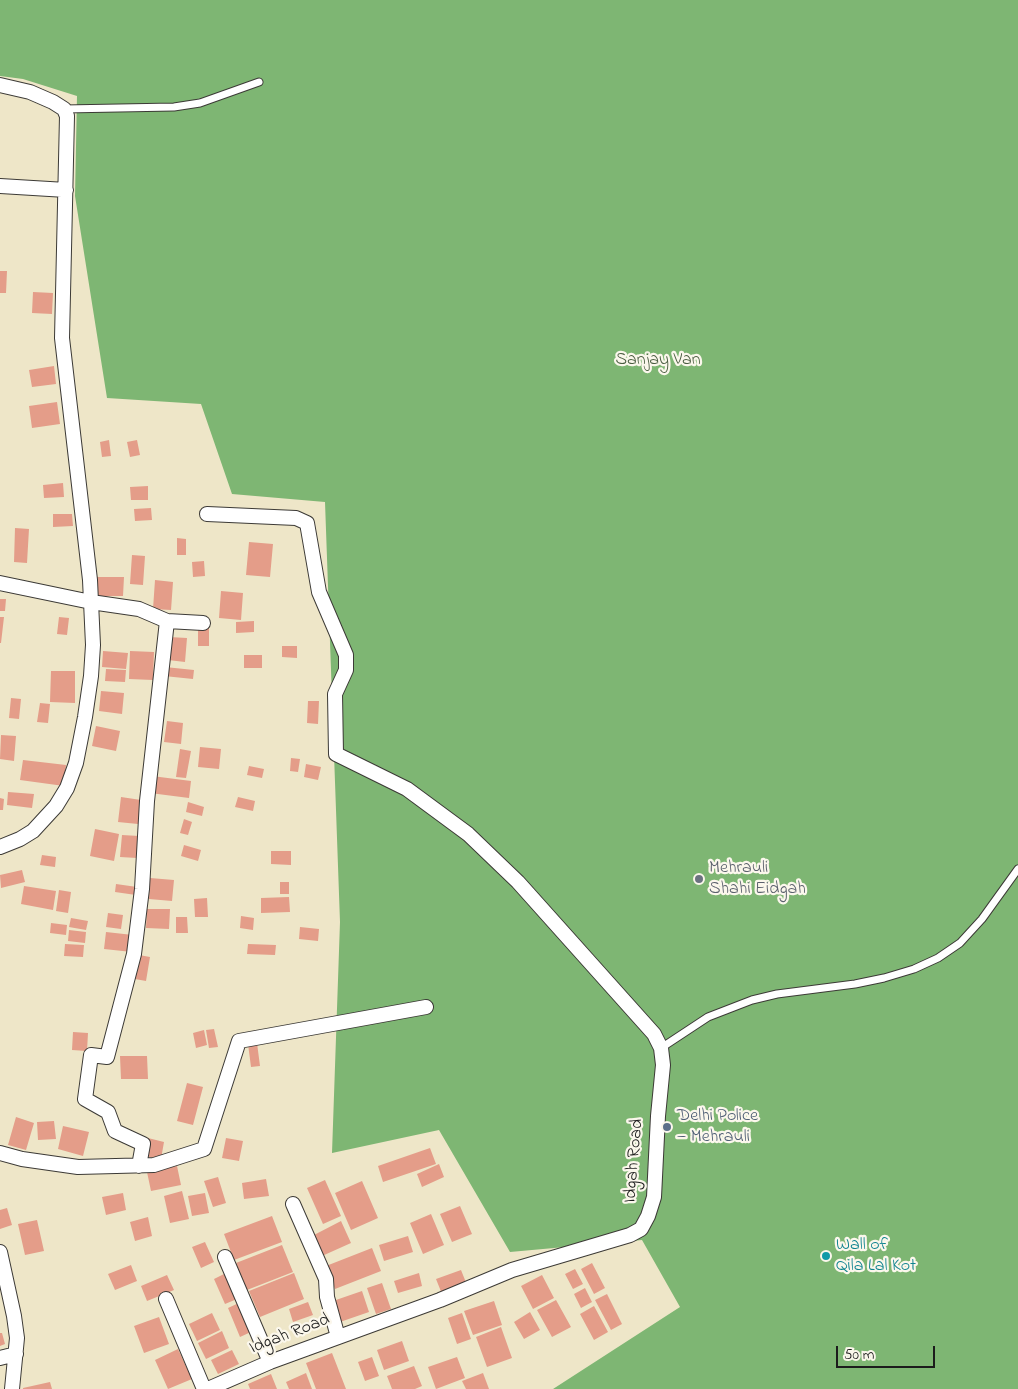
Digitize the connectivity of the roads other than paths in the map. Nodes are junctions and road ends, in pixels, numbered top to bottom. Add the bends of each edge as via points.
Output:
1 (259, 82) dead end
2 (0, 85) edge
3 (64, 109) junction
4 (0, 186) edge
5 (66, 190) junction
6 (207, 514) dead end
7 (0, 583) edge
8 (92, 602) junction
9 (167, 621) junction
10 (203, 623) dead end
11 (0, 847) edge
12 (1018, 869) edge
13 (426, 1007) dead end
14 (661, 1048) junction
15 (0, 1153) edge
16 (139, 1166) junction
17 (293, 1204) dead end
18 (0, 1252) edge
19 (225, 1257) dead end
20 (166, 1300) dead end
21 (338, 1337) junction
22 (16, 1354) junction
23 (0, 1358) edge
24 (270, 1362) junction
25 (12, 1389) edge
26 (206, 1389) edge

1 - 3 lane via 200,103 174,107
2 - 3 street via 30,92
3 - 5 street via 68,125
4 - 5 street
5 - 8 street via 62,338
6 - 14 street via 296,518 307,523 319,592 346,656 346,670 335,694 336,754 407,789 468,834 518,882 654,1034
7 - 8 street
8 - 9 street via 139,609
8 - 11 street via 91,676 72,775 56,806 33,830
9 - 10 street
9 - 16 street via 134,954 107,1056 91,1055 86,1099 108,1112 115,1131 143,1144
12 - 14 lane via 982,919 960,943 938,958 884,978 752,1000 708,1017
13 - 16 street via 239,1041 204,1149 154,1165
14 - 21 street, Idgah Road via 663,1065 654,1197 641,1229 512,1270
15 - 16 street via 78,1167
17 - 21 street via 326,1279 327,1298
18 - 22 street via 14,1316
19 - 24 street
20 - 26 street
21 - 24 street, Idgah Road
22 - 23 street
22 - 25 street
24 - 26 street, Idgah Road

